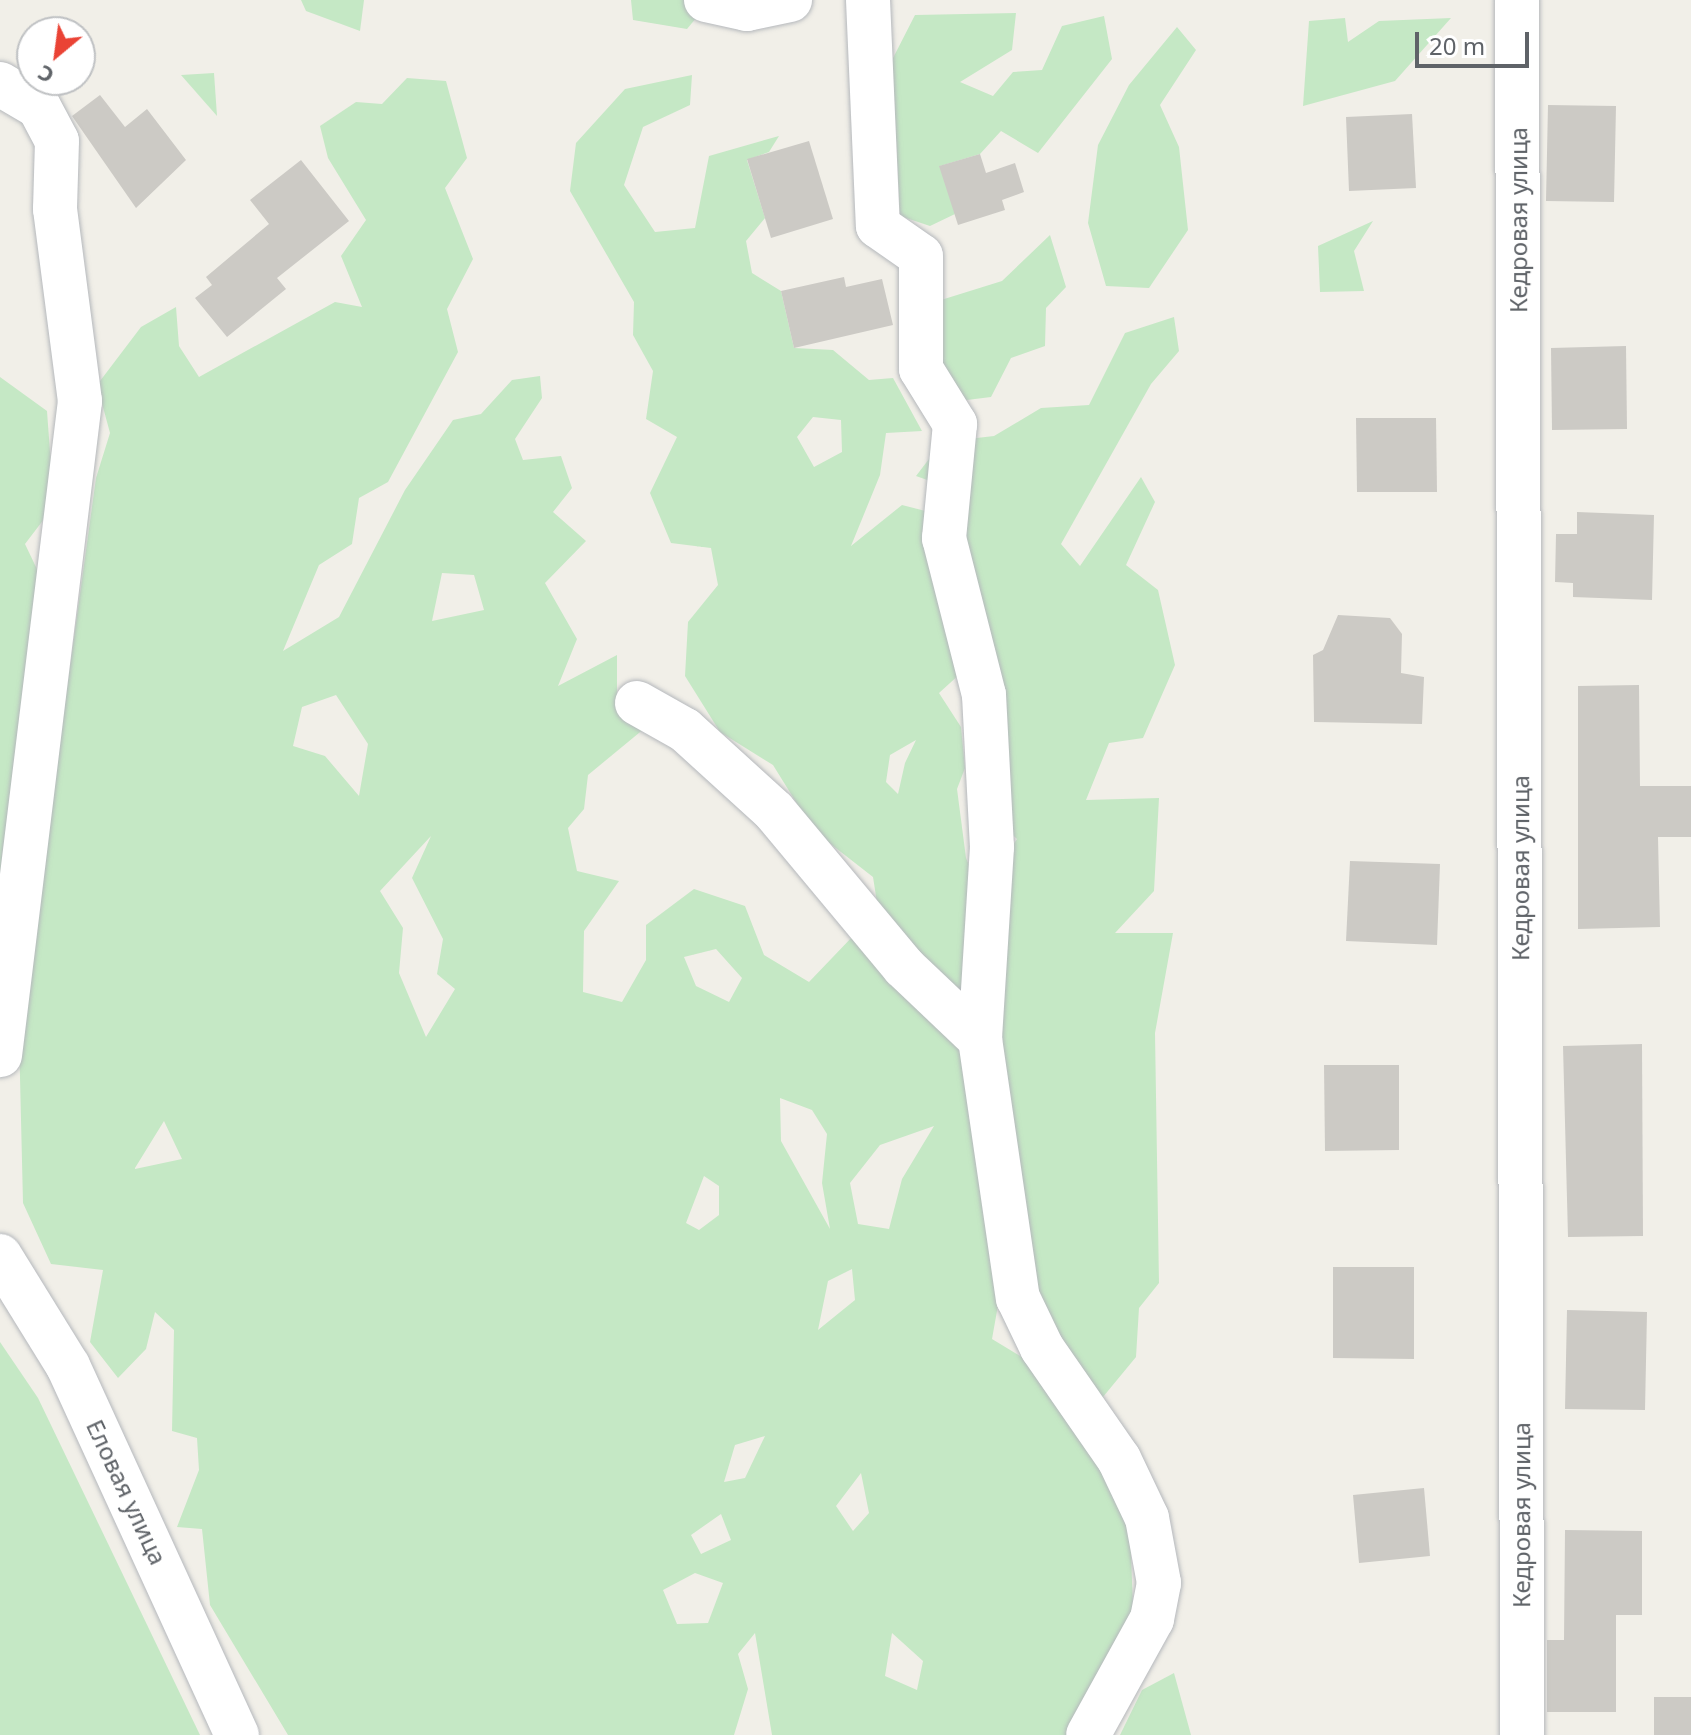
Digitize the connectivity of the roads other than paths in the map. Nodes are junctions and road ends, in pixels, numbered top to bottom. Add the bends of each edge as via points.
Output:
1 (706, 0) edge
2 (790, 0) edge
3 (868, 0) edge
4 (1517, 0) edge
5 (0, 84) edge
6 (637, 703) dead end
7 (980, 1039) junction
8 (0, 1055) edge
9 (0, 1256) edge
10 (237, 1735) edge
11 (1088, 1735) edge
12 (1522, 1735) edge

1 - 2 street via 747,9
3 - 7 street via 878,226 921,256 921,369 955,424 944,538 984,695 992,847
4 - 12 street, Кедровая улица
5 - 8 street via 39,107 57,141 55,209 80,401
6 - 7 street via 685,730 774,811 904,967
7 - 11 street via 1018,1298 1042,1348 1119,1459 1147,1518 1159,1583 1152,1619
9 - 10 street, Еловая улица via 87,1405

